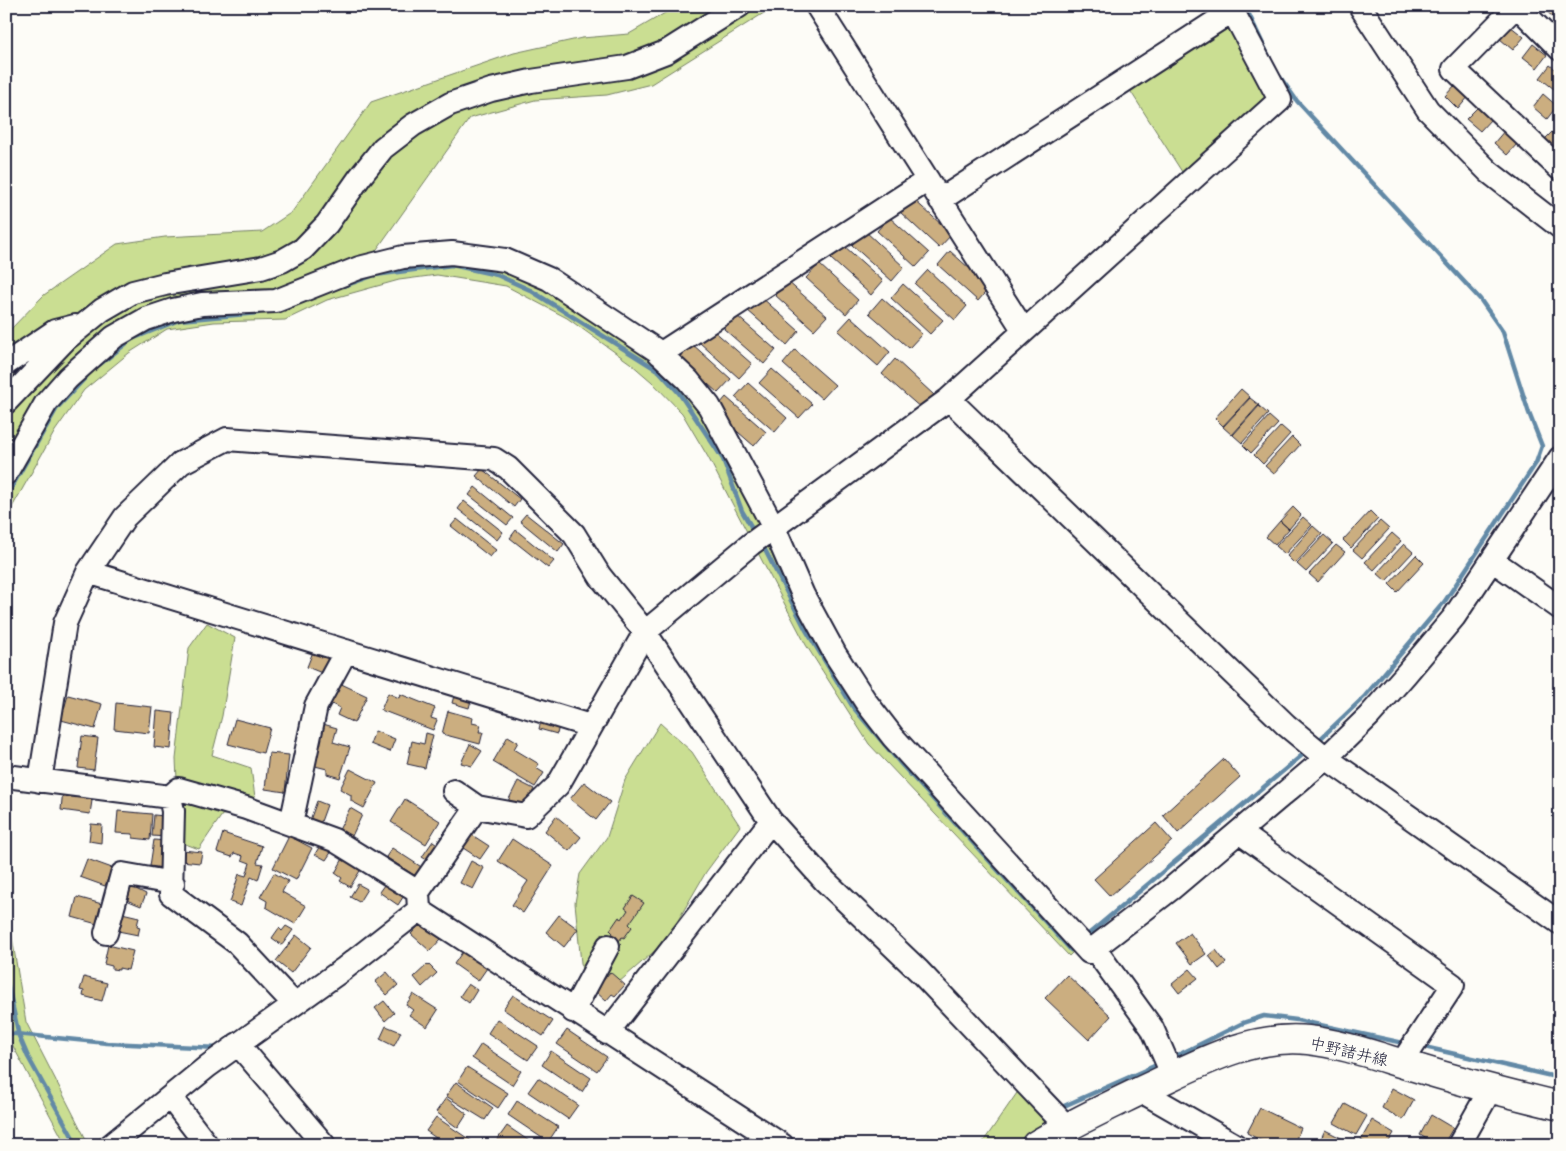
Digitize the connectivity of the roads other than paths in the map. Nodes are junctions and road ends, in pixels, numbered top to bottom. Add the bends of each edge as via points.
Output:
1 (739, 6) edge
2 (817, 6) edge
3 (1360, 6) edge
4 (1516, 6) edge
5 (1231, 8) edge
6 (1560, 49) edge
7 (1560, 169) edge
8 (928, 180) junction
9 (940, 200) junction
10 (1560, 227) edge
11 (85, 324) junction
12 (1024, 332) junction
13 (660, 354) junction
14 (6, 364) edge
15 (949, 399) junction
16 (6, 402) edge
17 (1560, 458) edge
18 (6, 473) edge
19 (773, 529) junction
20 (1492, 560) junction
21 (88, 572) junction
22 (1560, 608) edge
23 (644, 632) junction
24 (346, 651) junction
25 (590, 726) junction
26 (1326, 758) junction
27 (6, 776) edge
28 (40, 782) junction
29 (454, 791) dead end
30 (170, 797) junction
31 (477, 808) junction
32 (771, 821) junction
33 (291, 824) junction
34 (1239, 832) junction
35 (173, 883) junction
36 (418, 901) junction
37 (1560, 923) edge
38 (106, 933) dead end
39 (608, 946) dead end
40 (1094, 948) junction
41 (294, 1004) junction
42 (573, 1011) junction
43 (608, 1033) junction
44 (238, 1044) junction
45 (1401, 1064) junction
46 (1173, 1076) junction
47 (1490, 1090) junction
48 (1141, 1091) junction
49 (170, 1097) junction
50 (1560, 1106) edge
51 (1066, 1126) junction
52 (111, 1145) edge
53 (207, 1145) edge
54 (324, 1145) edge
55 (782, 1145) edge
56 (1036, 1145) edge
57 (1235, 1145) edge
58 (1460, 1145) edge

1 - 11 street via 666,52 627,68 532,81 450,104 413,125 383,148 327,224 303,249 261,268 133,292
2 - 8 street
3 - 10 street via 1428,110 1488,172
4 - 6 street
4 - 7 street via 1454,69
5 - 9 street
5 - 12 street via 1280,100
8 - 9 street
8 - 13 street
9 - 12 street
11 - 14 street via 55,331
11 - 16 street via 65,340
12 - 15 street
13 - 18 street via 549,279 505,260 452,253 403,257 359,268 276,301 202,304 146,319 114,337 68,378 46,403
13 - 19 street via 688,380 709,406
15 - 19 street
15 - 26 street via 1286,726
17 - 20 street
19 - 23 street
19 - 40 street via 835,654 878,718 1089,952
20 - 22 street
20 - 26 street via 1454,617 1369,716
21 - 23 street via 125,517 181,463 227,440 494,458 574,534 601,578
21 - 24 street
21 - 28 street via 65,623
23 - 25 street
23 - 32 street
24 - 25 street
24 - 33 street via 316,706
25 - 31 street via 558,785 526,816
26 - 34 street
26 - 37 street
27 - 28 street
28 - 30 street
29 - 31 street
30 - 33 street via 178,789
30 - 35 street
31 - 36 street
32 - 43 street
32 - 51 street via 824,880 919,970
33 - 36 street via 334,840
34 - 40 street via 1172,890
34 - 45 street via 1453,985
35 - 38 street via 122,874
35 - 41 street via 172,894 237,943
36 - 41 street via 345,968
36 - 42 street
39 - 42 street
40 - 46 street via 1152,1028
41 - 44 street
42 - 43 street
43 - 55 street
44 - 49 street
44 - 54 street
45 - 46 main road, 中野諸井線 via 1307,1040 1273,1041 1244,1045
45 - 47 main road, 中野諸井線
46 - 48 main road, 中野諸井線
47 - 50 main road, 中野諸井線
47 - 58 street
48 - 51 main road, 中野諸井線
48 - 57 street
49 - 52 street
49 - 53 street
51 - 56 main road, 中野諸井線

